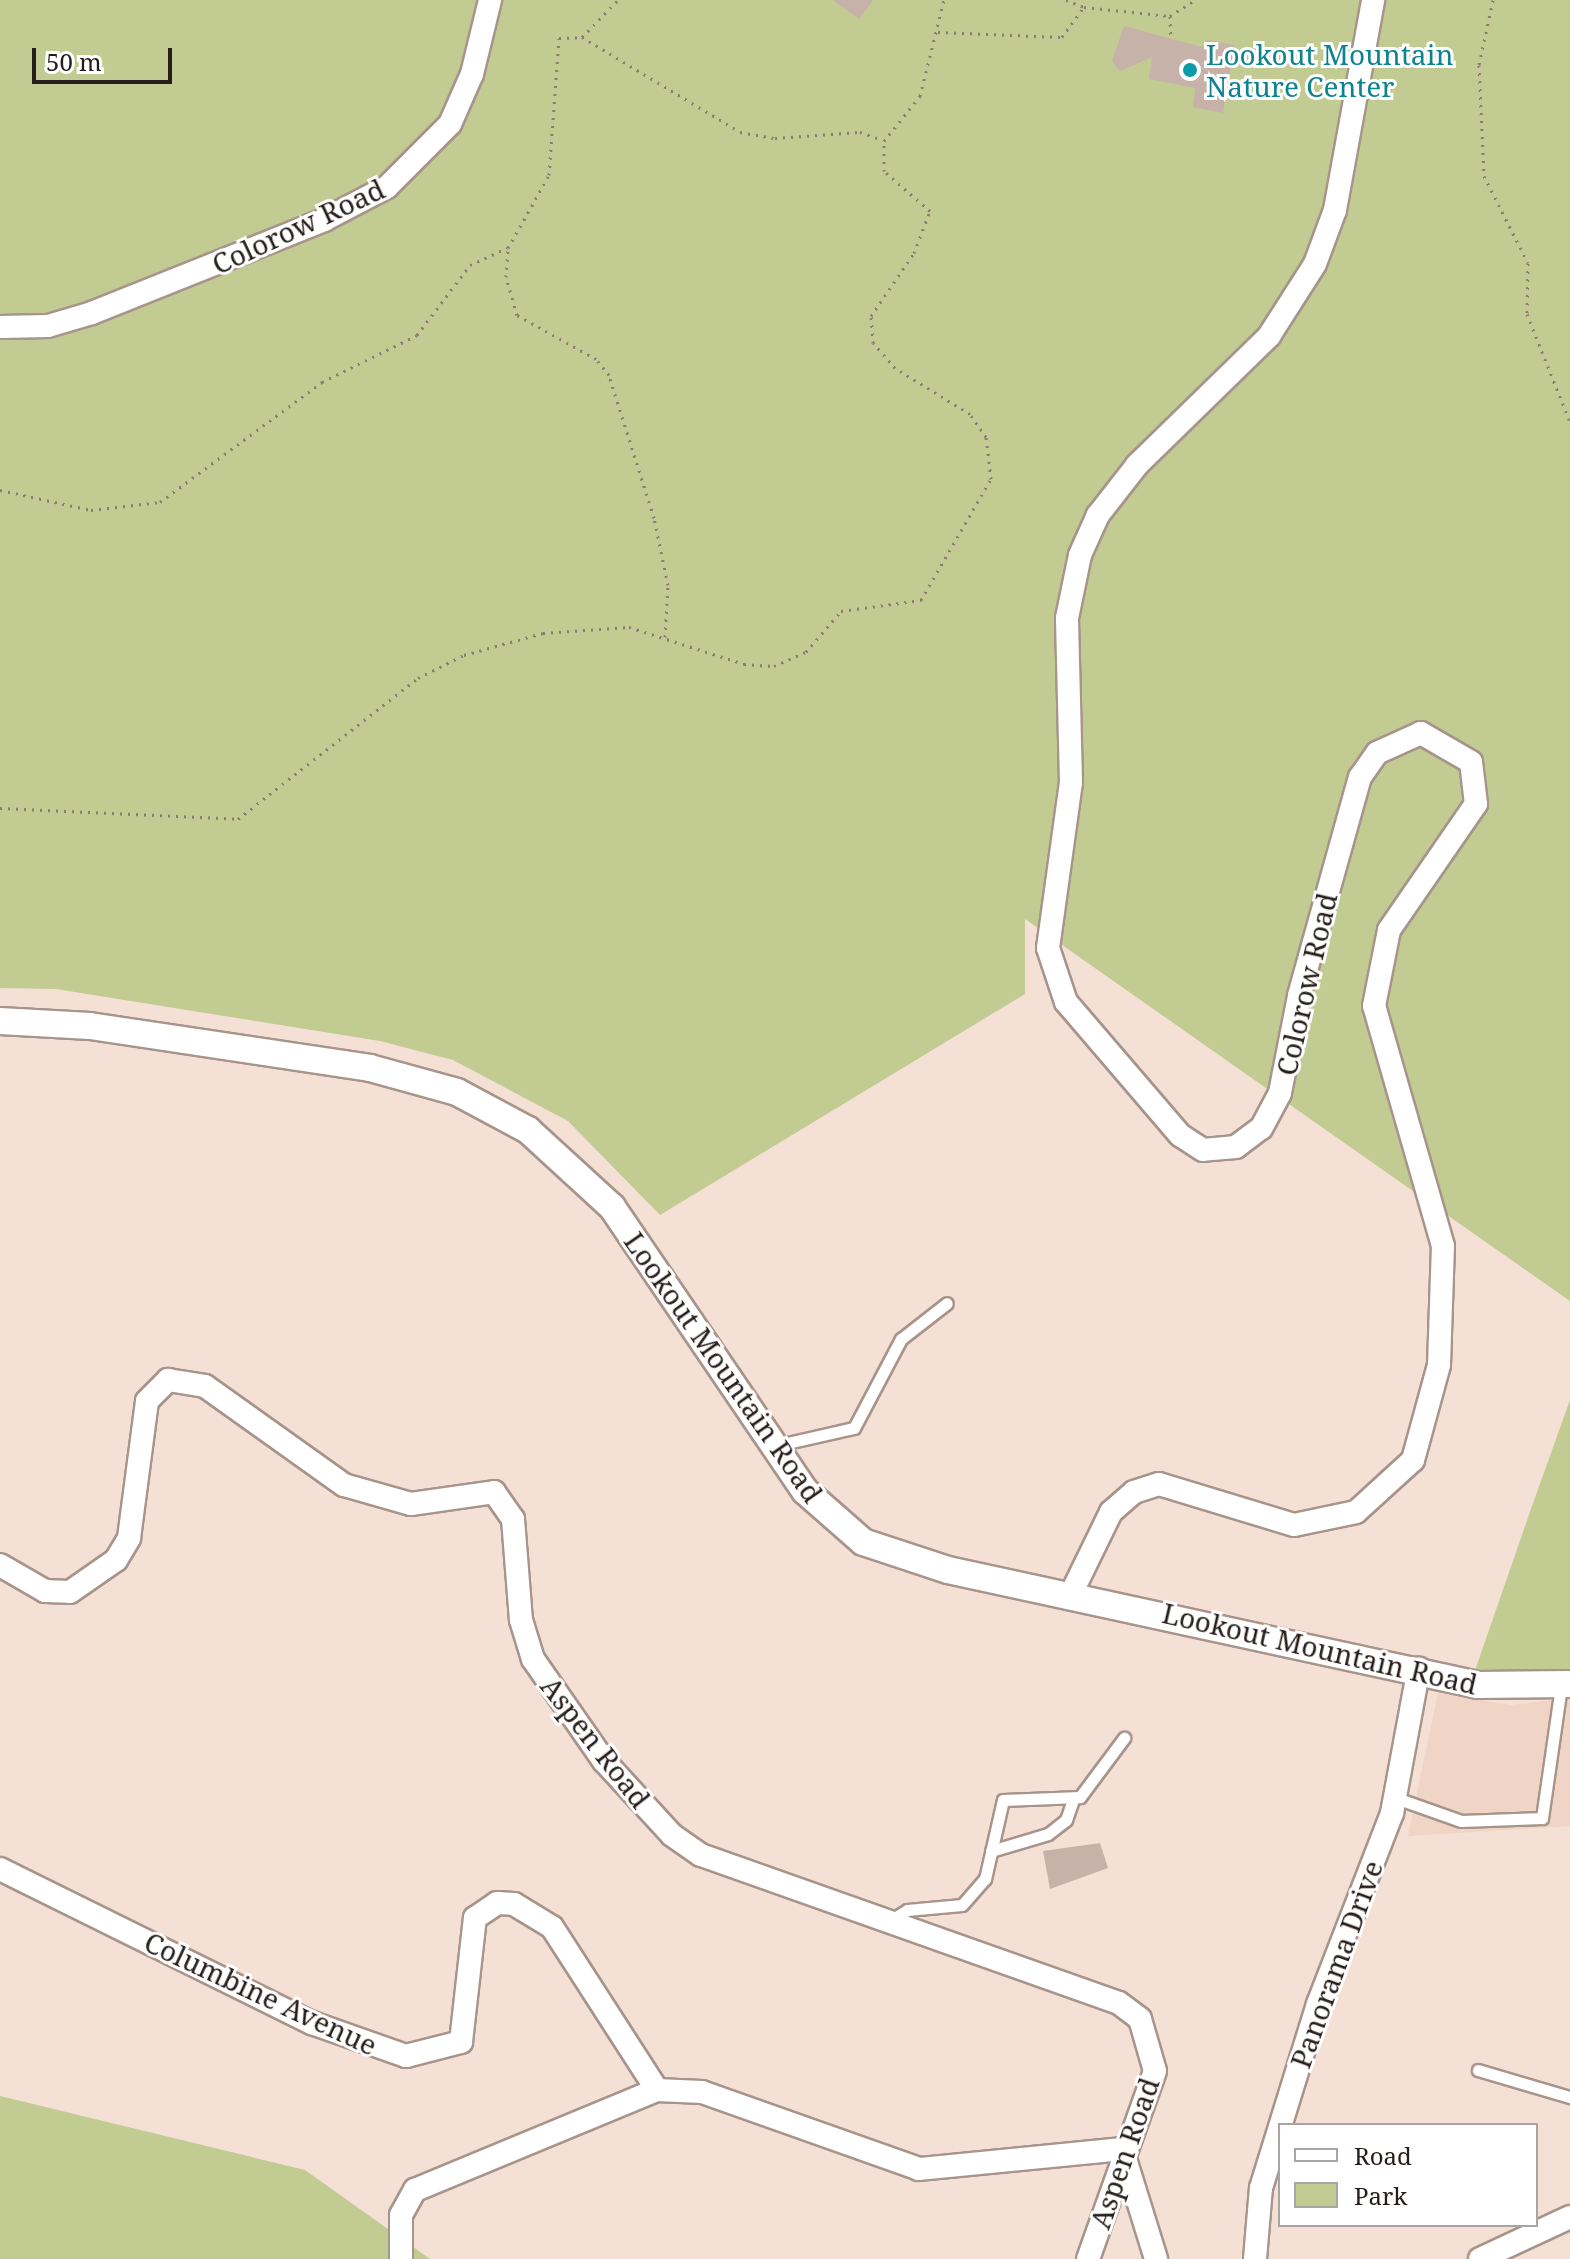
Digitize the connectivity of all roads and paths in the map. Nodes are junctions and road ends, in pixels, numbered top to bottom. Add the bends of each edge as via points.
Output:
1 (490, 0) edge
2 (618, 0) edge
3 (944, 0) edge
4 (1066, 0) edge
5 (1195, 0) edge
6 (1373, 0) edge
7 (1493, 0) edge
8 (1084, 7) junction
9 (1170, 16) junction
10 (938, 32) junction
11 (582, 37) junction
12 (1171, 39) dead end
13 (884, 141) junction
14 (508, 248) junction
15 (0, 327) edge
16 (1570, 422) edge
17 (0, 490) edge
18 (665, 637) junction
19 (0, 808) edge
20 (0, 1021) edge
21 (947, 1303) dead end
22 (774, 1446) junction
23 (0, 1565) edge
24 (1072, 1592) junction
25 (1419, 1668) junction
26 (1566, 1685) edge
27 (1124, 1738) dead end
28 (1396, 1798) junction
29 (1073, 1800) junction
30 (991, 1851) junction
31 (0, 1869) edge
32 (884, 1925) junction
33 (1478, 2070) dead end
34 (657, 2090) junction
35 (1570, 2097) edge
36 (1280, 2123) edge
37 (1278, 2129) edge
38 (1122, 2149) junction
39 (1570, 2217) edge
40 (401, 2259) edge
41 (1088, 2259) edge
42 (1156, 2259) edge
43 (1255, 2259) edge
44 (1480, 2259) edge

1 - 15 street, Colorow Road via 472,74 450,124 395,182 324,220 92,313 48,326
2 - 11 path
3 - 10 path
4 - 8 path
5 - 9 path
6 - 24 street, Colorow Road via 1335,210 1315,264 1269,336 1114,493 1080,555 1067,618 1071,783 1047,920 1056,983 1079,1021 1180,1135 1203,1150 1236,1147 1261,1128 1280,1093 1299,996 1360,777 1377,753 1421,733 1471,762 1476,804 1389,930 1374,1006 1443,1246 1439,1365 1413,1460 1356,1512 1294,1525 1159,1484 1134,1492 1111,1512
7 - 16 path via 1479,65 1484,176 1528,263 1527,314
8 - 9 path
8 - 10 path via 1062,37
9 - 12 path
10 - 13 path via 920,96
11 - 13 path via 740,132 775,138 860,132
11 - 14 path via 559,38 549,175
13 - 18 path via 884,171 930,211 914,253 871,316 873,343 895,368 970,414 986,437 991,479 921,600 841,611 806,652 774,666 744,664
14 - 17 path via 470,265 417,335 322,382 160,502 91,510
14 - 18 path via 517,315 596,359 609,375 654,518 668,585
18 - 19 path via 629,627 557,632 448,662 238,819
20 - 22 street, Lookout Mountain Road via 90,1026 370,1068 457,1092 528,1130 612,1207
21 - 22 lane via 901,1339 854,1428
22 - 24 street, Lookout Mountain Road via 805,1491 863,1542 948,1570
23 - 32 street, Aspen Road via 45,1591 70,1592 116,1560 129,1538 147,1401 168,1380 205,1386 344,1485 411,1504 494,1492 513,1519 521,1620 533,1659 604,1761 672,1835 701,1855
24 - 25 street, Lookout Mountain Road
25 - 26 street, Lookout Mountain Road via 1478,1685
25 - 28 street, Panorama Drive
26 - 28 lane via 1542,1818 1461,1821
27 - 29 lane
28 - 36 street, Panorama Drive
29 - 30 lane via 1066,1820 1048,1834
29 - 30 lane via 1011,1795 1000,1805
30 - 32 lane via 985,1879 962,1905 907,1910
31 - 34 street, Columbine Avenue via 312,2023 406,2056 461,2042 475,1918 497,1903 514,1904 552,1927
32 - 38 street, Aspen Road via 1119,2003 1140,2019 1155,2071
33 - 35 lane
34 - 38 street via 702,2092 919,2169
34 - 40 street via 415,2190 401,2215
37 - 43 street, Panorama Drive via 1261,2188
38 - 41 street, Aspen Road
38 - 42 street
39 - 44 street

